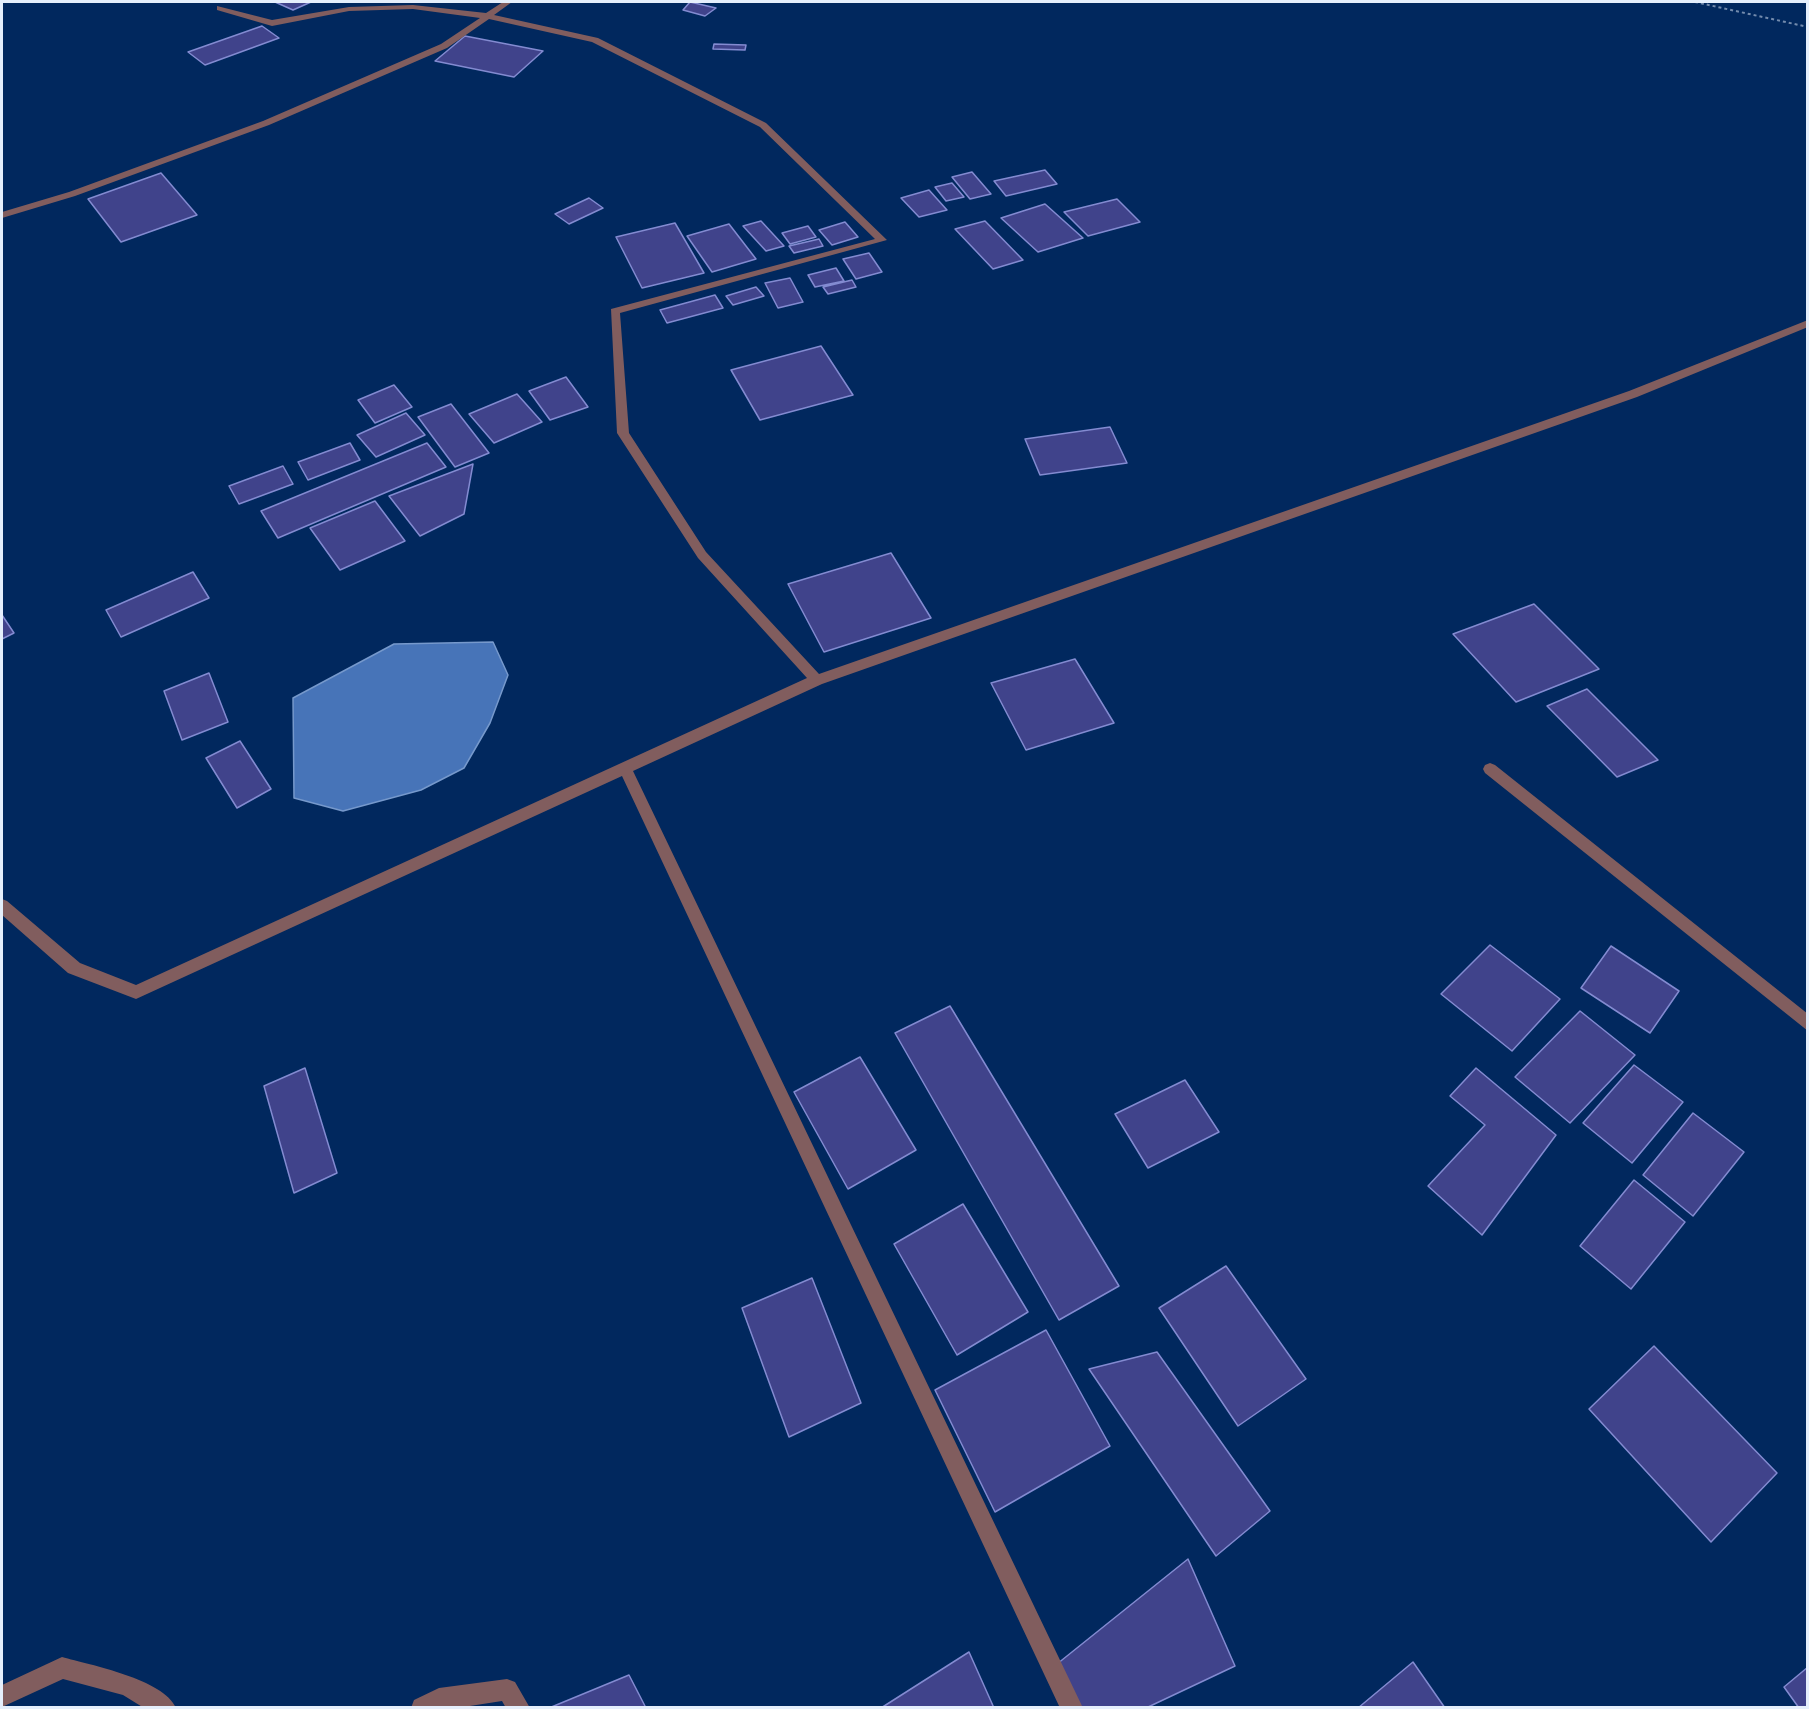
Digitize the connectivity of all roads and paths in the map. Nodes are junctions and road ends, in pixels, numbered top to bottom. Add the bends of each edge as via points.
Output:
1 (508, 2) edge
2 (1695, 2) edge
3 (220, 8) dead end
4 (487, 16) junction
5 (1808, 27) edge
6 (2, 215) edge
7 (1808, 323) edge
8 (817, 680) junction
9 (624, 768) junction
10 (1490, 769) dead end
11 (2, 906) edge
12 (1808, 1024) edge
13 (2, 1696) edge
14 (165, 1707) edge
15 (422, 1707) edge
16 (519, 1707) edge
17 (1072, 1707) edge

1 - 4 street
2 - 5 path
3 - 4 street via 272,23 349,9 413,7
4 - 6 street via 444,46 266,123 72,194
4 - 8 street via 595,40 763,125 882,240 615,311 623,433 702,555
7 - 8 street via 1633,394
8 - 9 street
9 - 11 street via 136,992 74,968
9 - 17 street
10 - 12 street
13 - 14 street via 62,1668 127,1685
15 - 16 street via 439,1699 507,1690

